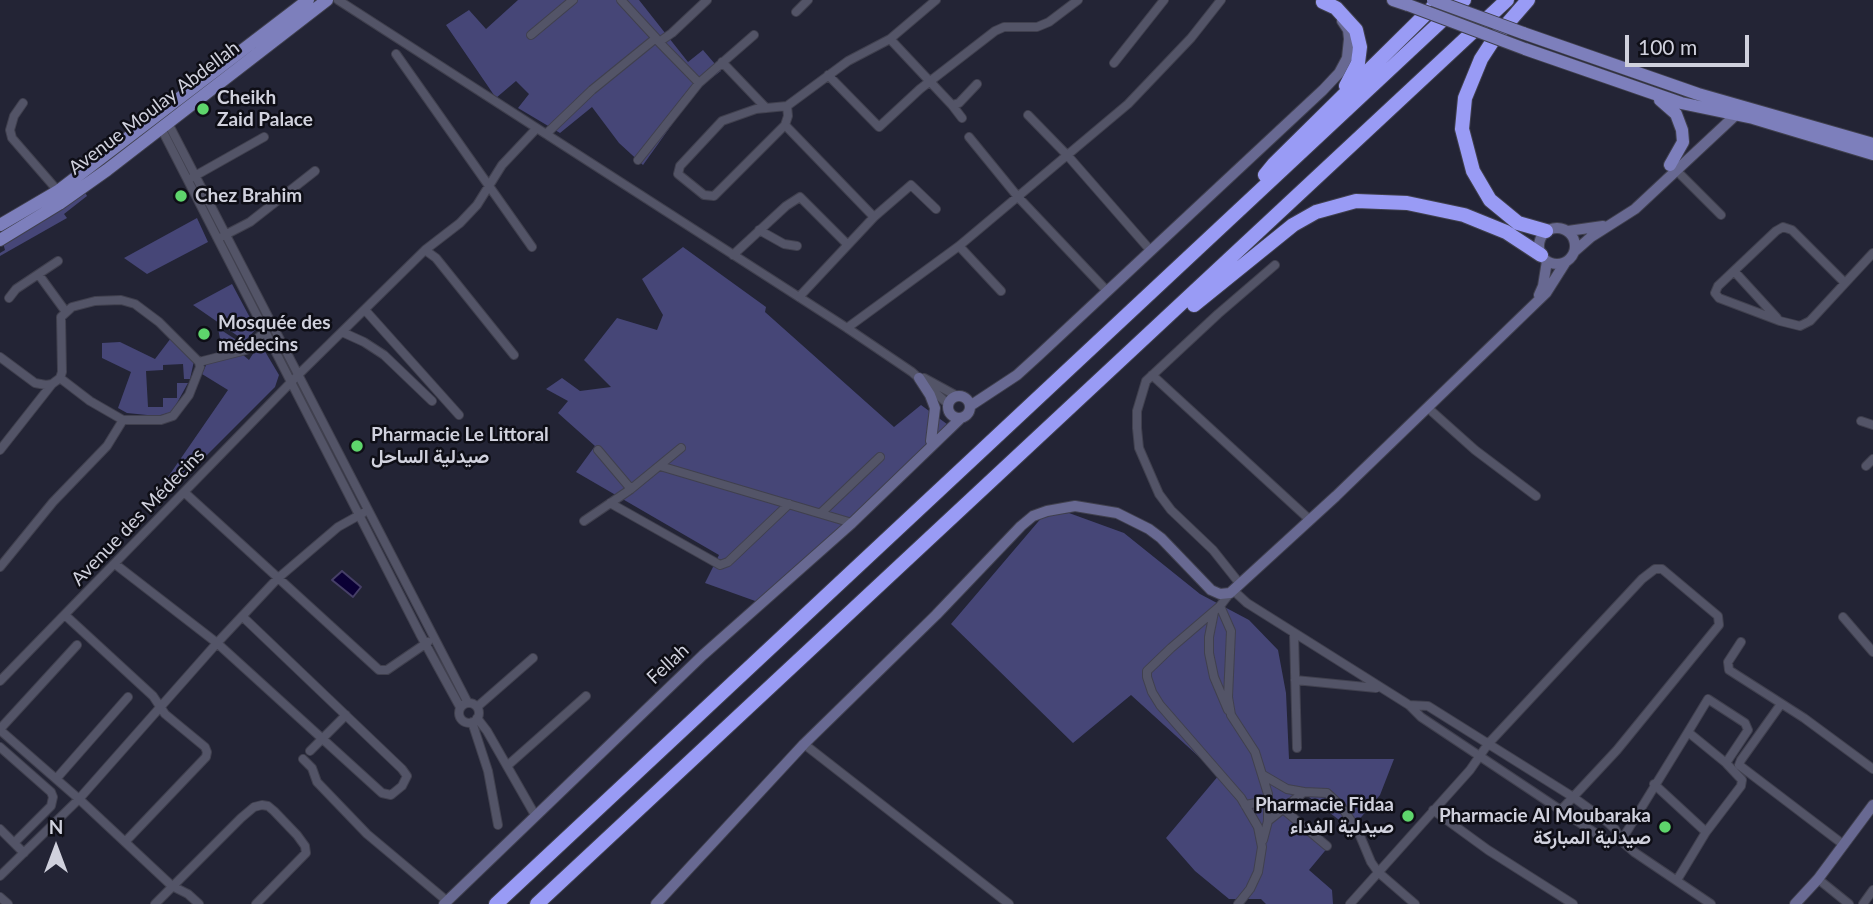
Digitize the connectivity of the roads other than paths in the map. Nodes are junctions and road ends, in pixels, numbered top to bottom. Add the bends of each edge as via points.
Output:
1 (308, 0) edge
2 (327, 0) edge
3 (338, 0) edge
4 (573, 0) edge
5 (621, 0) edge
6 (707, 0) edge
7 (808, 0) edge
8 (936, 0) edge
9 (1078, 0) edge
10 (1164, 0) edge
11 (1221, 0) edge
12 (1393, 0) edge
13 (1433, 0) edge
14 (1439, 0) edge
15 (1464, 0) edge
16 (1507, 0) edge
17 (1528, 0) edge
18 (1322, 1) edge
19 (796, 12) dead end
20 (531, 35) dead end
21 (754, 35) dead end
22 (890, 39) junction
23 (658, 40) junction
24 (396, 54) dead end
25 (722, 62) junction
26 (1114, 62) dead end
27 (828, 75) junction
28 (931, 82) junction
29 (699, 83) junction
30 (978, 84) dead end
31 (1651, 94) junction
32 (23, 103) dead end
33 (952, 105) junction
34 (787, 107) junction
35 (1332, 108) junction
36 (761, 109) junction
37 (1736, 110) junction
38 (1028, 115) dead end
39 (962, 118) dead end
40 (785, 124) junction
41 (165, 125) junction
42 (536, 129) junction
43 (546, 134) junction
44 (264, 137) dead end
45 (969, 137) dead end
46 (1873, 145) edge
47 (1873, 154) edge
48 (1069, 156) junction
49 (638, 160) dead end
50 (1673, 168) junction
51 (314, 171) dead end
52 (196, 175) junction
53 (188, 181) junction
54 (489, 184) junction
55 (58, 191) junction
56 (1253, 196) junction
57 (1018, 197) junction
58 (936, 209) dead end
59 (1721, 215) dead end
60 (874, 217) junction
61 (2, 222) edge
62 (759, 230) junction
63 (1546, 231) junction
64 (1568, 231) junction
65 (222, 237) junction
66 (0, 240) edge
67 (847, 244) junction
68 (797, 246) dead end
69 (959, 246) junction
70 (532, 247) dead end
71 (425, 250) junction
72 (1151, 251) junction
73 (1575, 251) junction
74 (1873, 253) edge
75 (733, 255) junction
76 (1544, 258) junction
77 (58, 261) dead end
78 (1565, 262) junction
79 (1275, 265) dead end
80 (1734, 271) junction
81 (39, 275) junction
82 (1845, 283) junction
83 (1002, 291) dead end
84 (1107, 291) junction
85 (799, 297) junction
86 (9, 298) dead end
87 (1535, 304) junction
88 (365, 310) junction
89 (66, 312) junction
90 (1780, 321) junction
91 (272, 323) junction
92 (847, 328) junction
93 (264, 332) junction
94 (342, 332) junction
95 (514, 355) dead end
96 (0, 357) edge
97 (200, 362) junction
98 (299, 374) junction
99 (915, 375) junction
100 (1152, 375) junction
101 (60, 378) junction
102 (1100, 381) junction
103 (292, 382) junction
104 (52, 384) junction
105 (957, 396) junction
106 (432, 401) dead end
107 (970, 406) junction
108 (1428, 408) junction
109 (948, 409) junction
110 (460, 415) dead end
111 (960, 419) junction
112 (123, 421) junction
113 (1861, 421) dead end
114 (1873, 425) edge
115 (931, 441) junction
116 (681, 447) dead end
117 (0, 450) edge
118 (598, 450) dead end
119 (921, 456) junction
120 (880, 457) dead end
121 (1873, 459) edge
122 (660, 466) junction
123 (1866, 467) dead end
124 (631, 489) junction
125 (184, 492) junction
126 (1536, 496) dead end
127 (610, 503) junction
128 (789, 504) junction
129 (365, 513) junction
130 (821, 513) junction
131 (1310, 520) junction
132 (584, 522) dead end
133 (852, 523) junction
134 (397, 561) junction
135 (115, 564) junction
136 (387, 566) junction
137 (0, 567) edge
138 (277, 579) junction
139 (1235, 589) junction
140 (1217, 609) junction
141 (65, 615) junction
142 (243, 617) junction
143 (1843, 617) dead end
144 (1294, 634) junction
145 (434, 638) junction
146 (1741, 642) dead end
147 (217, 643) junction
148 (425, 643) junction
149 (77, 645) dead end
150 (1873, 652) edge
151 (533, 658) dead end
152 (1295, 680) junction
153 (0, 681) edge
154 (1379, 688) junction
155 (586, 696) dead end
156 (128, 697) dead end
157 (1781, 704) junction
158 (1409, 705) junction
159 (469, 706) junction
160 (161, 708) junction
161 (346, 715) junction
162 (1231, 715) junction
163 (474, 720) junction
164 (0, 730) edge
165 (1688, 733) junction
166 (324, 738) junction
167 (804, 744) junction
168 (1488, 744) junction
169 (0, 747) edge
170 (1297, 748) dead end
171 (310, 751) dead end
172 (1480, 756) junction
173 (303, 760) dead end
174 (1726, 763) junction
175 (507, 766) junction
176 (1873, 769) edge
177 (1263, 775) junction
178 (56, 779) junction
179 (1654, 784) junction
180 (1304, 792) junction
181 (1573, 797) junction
182 (79, 799) junction
183 (1268, 801) junction
184 (1873, 804) edge
185 (1245, 805) junction
186 (1283, 809) junction
187 (1433, 810) junction
188 (1561, 810) junction
189 (535, 815) junction
190 (1268, 821) junction
191 (498, 825) dead end
192 (0, 829) edge
193 (1706, 832) junction
194 (1621, 841) junction
195 (125, 842) junction
196 (14, 843) junction
197 (1844, 845) junction
198 (1327, 846) dead end
199 (1262, 847) junction
200 (24, 853) junction
201 (1378, 872) junction
202 (0, 876) edge
203 (1818, 879) junction
204 (1677, 880) junction
205 (172, 886) junction
206 (1873, 890) edge
207 (0, 897) edge
208 (446, 903) edge
209 (8, 904) edge
210 (155, 904) edge
211 (199, 904) edge
212 (256, 904) edge
213 (496, 904) edge
214 (537, 904) edge
215 (656, 904) edge
216 (1009, 904) edge
217 (1238, 904) edge
218 (1350, 904) edge
219 (1415, 904) edge
220 (1573, 904) edge
221 (1711, 904) edge
222 (1796, 904) edge
223 (1849, 904) edge
224 (1863, 904) edge

1 - 55 main road, Avenue Moulay Abdellah
2 - 41 main road, Avenue Moulay Abdellah
3 - 42 street
4 - 20 street
5 - 23 street
6 - 23 street
7 - 19 street
8 - 22 street
9 - 28 street via 1037,27 999,29
10 - 26 street
11 - 48 street via 1128,104
12 - 31 main road, bridge
13 - 37 main road, bridge
14 - 35 highway
15 - 56 highway
16 - 102 highway
17 - 63 highway via 1481,59 1465,98 1462,130 1468,160 1490,200 1511,219
18 - 35 highway via 1347,18 1360,47 1354,74
18 - 72 street, Fellah via 1348,30 1347,58 1339,73
21 - 25 street
22 - 27 street
22 - 28 street
23 - 29 street
23 - 43 street via 592,90
24 - 54 street
25 - 29 street
25 - 36 street
27 - 28 street via 879,127
27 - 34 street
28 - 33 street
29 - 49 street
30 - 33 street
31 - 37 main road
31 - 50 main road via 1672,109 1681,125 1682,142
32 - 55 street via 14,116 12,138
33 - 39 street
34 - 36 street
34 - 40 street
35 - 56 highway via 1274,164
36 - 40 street via 718,124 678,174 713,197
37 - 46 main road
37 - 47 main road
37 - 50 street
38 - 48 street
40 - 60 street
41 - 52 street
41 - 53 street
41 - 66 main road, Avenue Moulay Abdellah via 85,186
42 - 43 street
42 - 54 street, Avenue des Médecins
43 - 75 street
44 - 52 street
45 - 57 street
48 - 57 street
48 - 72 street
50 - 59 street
50 - 64 street via 1616,218 1600,227
50 - 73 street via 1628,216
51 - 65 street via 250,222
52 - 53 street
52 - 65 street
53 - 65 street
54 - 70 street
54 - 71 street, Avenue des Médecins via 460,223
55 - 61 main road, Avenue Moulay Abdellah
56 - 213 highway
57 - 69 street
57 - 84 street
58 - 60 street via 911,185
60 - 67 street
62 - 67 street via 800,197
62 - 68 street
62 - 75 street
63 - 64 street
63 - 76 street via 1539,240
64 - 73 street
65 - 91 street
65 - 93 street
67 - 85 street
69 - 83 street
69 - 92 street
71 - 88 street, Avenue des Médecins
71 - 95 street
72 - 84 street, Fellah
73 - 78 street
74 - 82 street
75 - 85 street
76 - 78 street via 1554,264
76 - 87 street via 1543,286
76 - 102 highway via 1506,232 1464,215 1392,201 1342,204 1293,225
77 - 81 street
78 - 87 street
79 - 100 street
80 - 82 street via 1783,228 1792,230
80 - 90 street
80 - 90 street via 1718,286 1717,296
81 - 86 street
81 - 89 street
82 - 90 street via 1805,324
84 - 107 street, Fellah via 1017,375
85 - 92 street
87 - 108 street
88 - 94 street, Avenue des Médecins
88 - 110 street
89 - 97 street via 94,301 131,302
89 - 101 street via 61,323
91 - 93 street
91 - 98 street
92 - 99 street
93 - 97 street via 246,350
93 - 103 street
94 - 98 street, Avenue des Médecins
94 - 106 street via 384,355
96 - 104 street via 35,383
97 - 112 street via 189,395 173,416
98 - 103 street, Avenue des Médecins
98 - 129 street
99 - 105 street
99 - 109 street
99 - 115 street via 935,408
100 - 131 street
100 - 139 street via 1143,388 1136,421 1147,469 1164,502 1213,550
101 - 104 street
101 - 112 street
102 - 214 highway
103 - 125 street, Avenue des Médecins
103 - 129 street
104 - 117 street
105 - 107 street via 966,398
105 - 109 street, Fellah
107 - 111 street, Fellah
108 - 126 street
108 - 131 street
109 - 111 street
109 - 115 street, Fellah
111 - 119 street, Fellah
112 - 137 street via 102,452
113 - 114 street
115 - 119 street, Fellah
116 - 122 street
118 - 124 street
119 - 133 street, Fellah
120 - 130 street
121 - 123 street
122 - 124 street
122 - 128 street
124 - 127 street
125 - 135 street, Avenue des Médecins
125 - 138 street
127 - 128 street via 720,565
127 - 132 street
128 - 130 street
129 - 134 street
129 - 136 street
129 - 138 street via 338,527
130 - 133 street
131 - 139 street
133 - 189 street, Fellah via 703,655
134 - 136 street
134 - 145 street
135 - 141 street, Avenue des Médecins
135 - 147 street
136 - 148 street
138 - 142 street
138 - 148 street via 379,670 387,670
139 - 140 street
139 - 144 street via 1247,603
139 - 167 street via 1220,594 1211,590 1161,538 1127,517 1075,506 1040,512
140 - 162 street via 1231,631
140 - 162 street via 1209,653
140 - 185 street via 1147,671 1148,682 1160,705
141 - 153 street, Avenue des Médecins
141 - 160 street
142 - 147 street
142 - 161 street
143 - 150 street
144 - 152 street
144 - 154 street
145 - 148 street
145 - 159 street
146 - 157 street via 1728,662 1729,670
147 - 160 street
147 - 166 street
148 - 159 street
149 - 164 street
151 - 159 street
152 - 154 street
152 - 170 street
154 - 158 street
155 - 175 street
156 - 178 street
157 - 176 street
157 - 197 street via 1739,765
158 - 168 street via 1428,706
158 - 172 street
159 - 163 street
159 - 163 street via 460,718
160 - 182 street
160 - 195 street via 205,747 207,754
161 - 166 street
161 - 166 street via 404,771 407,779 402,786 385,794
162 - 177 street via 1255,752
163 - 175 street
163 - 191 street
164 - 178 street
165 - 174 street
165 - 174 street via 1708,699 1745,723 1748,728
165 - 179 street
166 - 171 street
167 - 215 street
167 - 216 street
168 - 172 street
168 - 181 street
168 - 181 street via 1642,579 1662,569 1718,616 1719,625
169 - 196 street via 53,797 51,806
172 - 187 street
172 - 188 street
173 - 208 street via 317,782 367,834
174 - 193 street via 1742,784
175 - 189 street
177 - 180 street via 1287,789
177 - 183 street
178 - 182 street
179 - 193 street
179 - 194 street
180 - 186 street
180 - 201 street via 1333,797 1358,831
181 - 188 street
181 - 194 street via 1615,829
182 - 195 street
182 - 200 street
183 - 185 street
183 - 190 street
184 - 197 street
185 - 199 street via 1258,827
186 - 190 street
186 - 198 street
187 - 201 street
187 - 220 street
188 - 194 street via 1606,840
189 - 208 street, Fellah
190 - 199 street
192 - 196 street
193 - 204 street
194 - 204 street
195 - 205 street
196 - 200 street
197 - 203 street
199 - 217 street via 1254,881
200 - 202 street
201 - 218 street
201 - 219 street
203 - 222 street
203 - 223 street
204 - 221 street
205 - 210 street
205 - 211 street
205 - 212 street via 247,811 268,806 302,841 306,853
206 - 224 street
207 - 209 street

